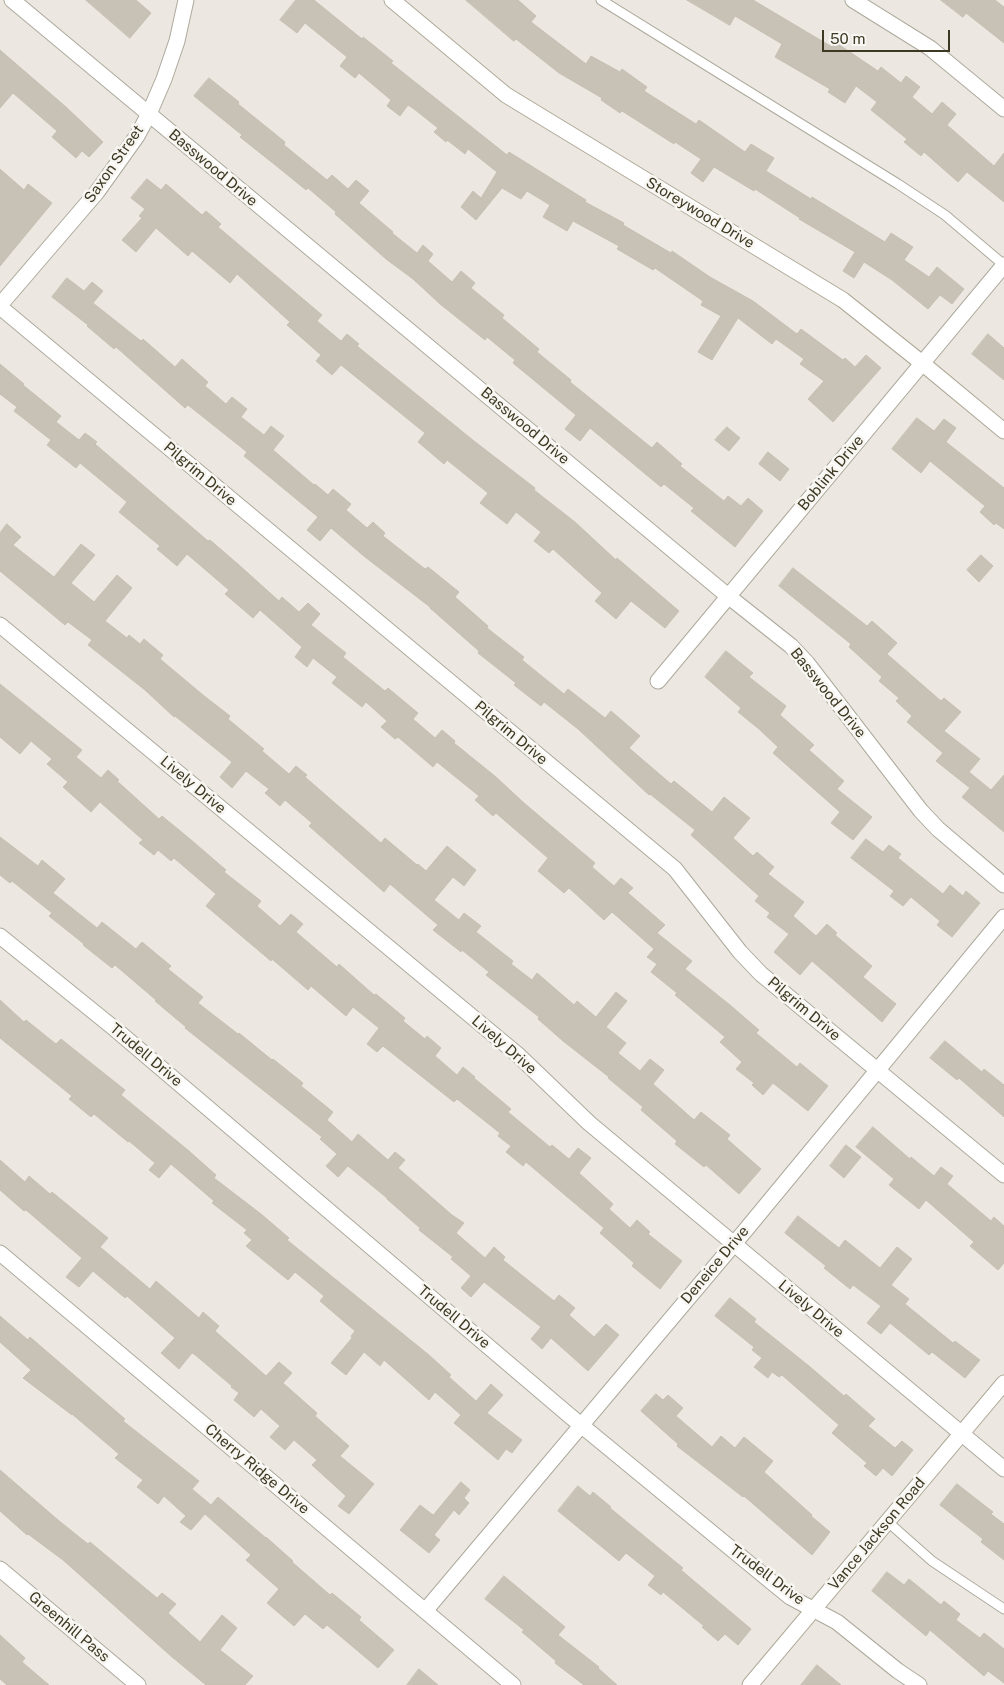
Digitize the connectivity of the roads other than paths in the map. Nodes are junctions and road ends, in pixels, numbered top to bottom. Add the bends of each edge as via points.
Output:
1 (12, 0) edge
2 (186, 0) edge
3 (392, 0) edge
4 (601, 0) edge
5 (853, 0) edge
6 (1004, 109) edge
7 (149, 114) junction
8 (1004, 265) edge
9 (0, 306) edge
10 (922, 363) junction
11 (1004, 431) edge
12 (728, 596) junction
13 (0, 624) edge
14 (658, 681) dead end
15 (1004, 886) edge
16 (1004, 917) edge
17 (0, 936) edge
18 (877, 1070) junction
19 (1004, 1175) edge
20 (733, 1244) junction
21 (0, 1253) edge
22 (1004, 1384) edge
23 (582, 1425) junction
24 (961, 1434) junction
25 (1004, 1469) edge
26 (888, 1522) junction
27 (0, 1569) edge
28 (814, 1609) junction
29 (1004, 1609) edge
30 (425, 1611) junction
31 (138, 1685) edge
32 (514, 1685) edge
33 (750, 1685) edge
34 (919, 1685) edge

1 - 7 street, Basswood Drive
2 - 7 street, Saxon Street via 177,41
3 - 10 street, Storeywood Drive via 506,95 830,292
4 - 8 lane via 898,184 945,215
5 - 6 street via 930,48
7 - 9 street, Saxon Street via 97,192
7 - 12 street, Basswood Drive
8 - 10 street, Boblink Drive
9 - 18 street, Pilgrim Drive via 675,869 749,963
10 - 11 street, Storeywood Drive
10 - 12 street, Boblink Drive
12 - 14 street, Boblink Drive
12 - 15 street, Basswood Drive via 791,646 921,812
13 - 20 street, Lively Drive via 516,1054 589,1123
16 - 18 street, Deneice Drive
17 - 23 street, Trudell Drive via 122,1035
18 - 19 street, Pilgrim Drive
18 - 20 street, Deneice Drive
20 - 23 street, Deneice Drive
20 - 24 street, Lively Drive
21 - 30 street, Cherry Ridge Drive
22 - 24 street, Vance Jackson Road
23 - 28 street, Trudell Drive via 790,1597
23 - 30 street, Deneice Drive
24 - 25 street, Lively Drive
24 - 26 street, Vance Jackson Road
26 - 28 street, Vance Jackson Road
26 - 29 lane via 932,1561
27 - 31 street, Greenhill Pass
28 - 33 street, Vance Jackson Road
28 - 34 street, Trudell Drive via 837,1622
30 - 32 street, Cherry Ridge Drive

